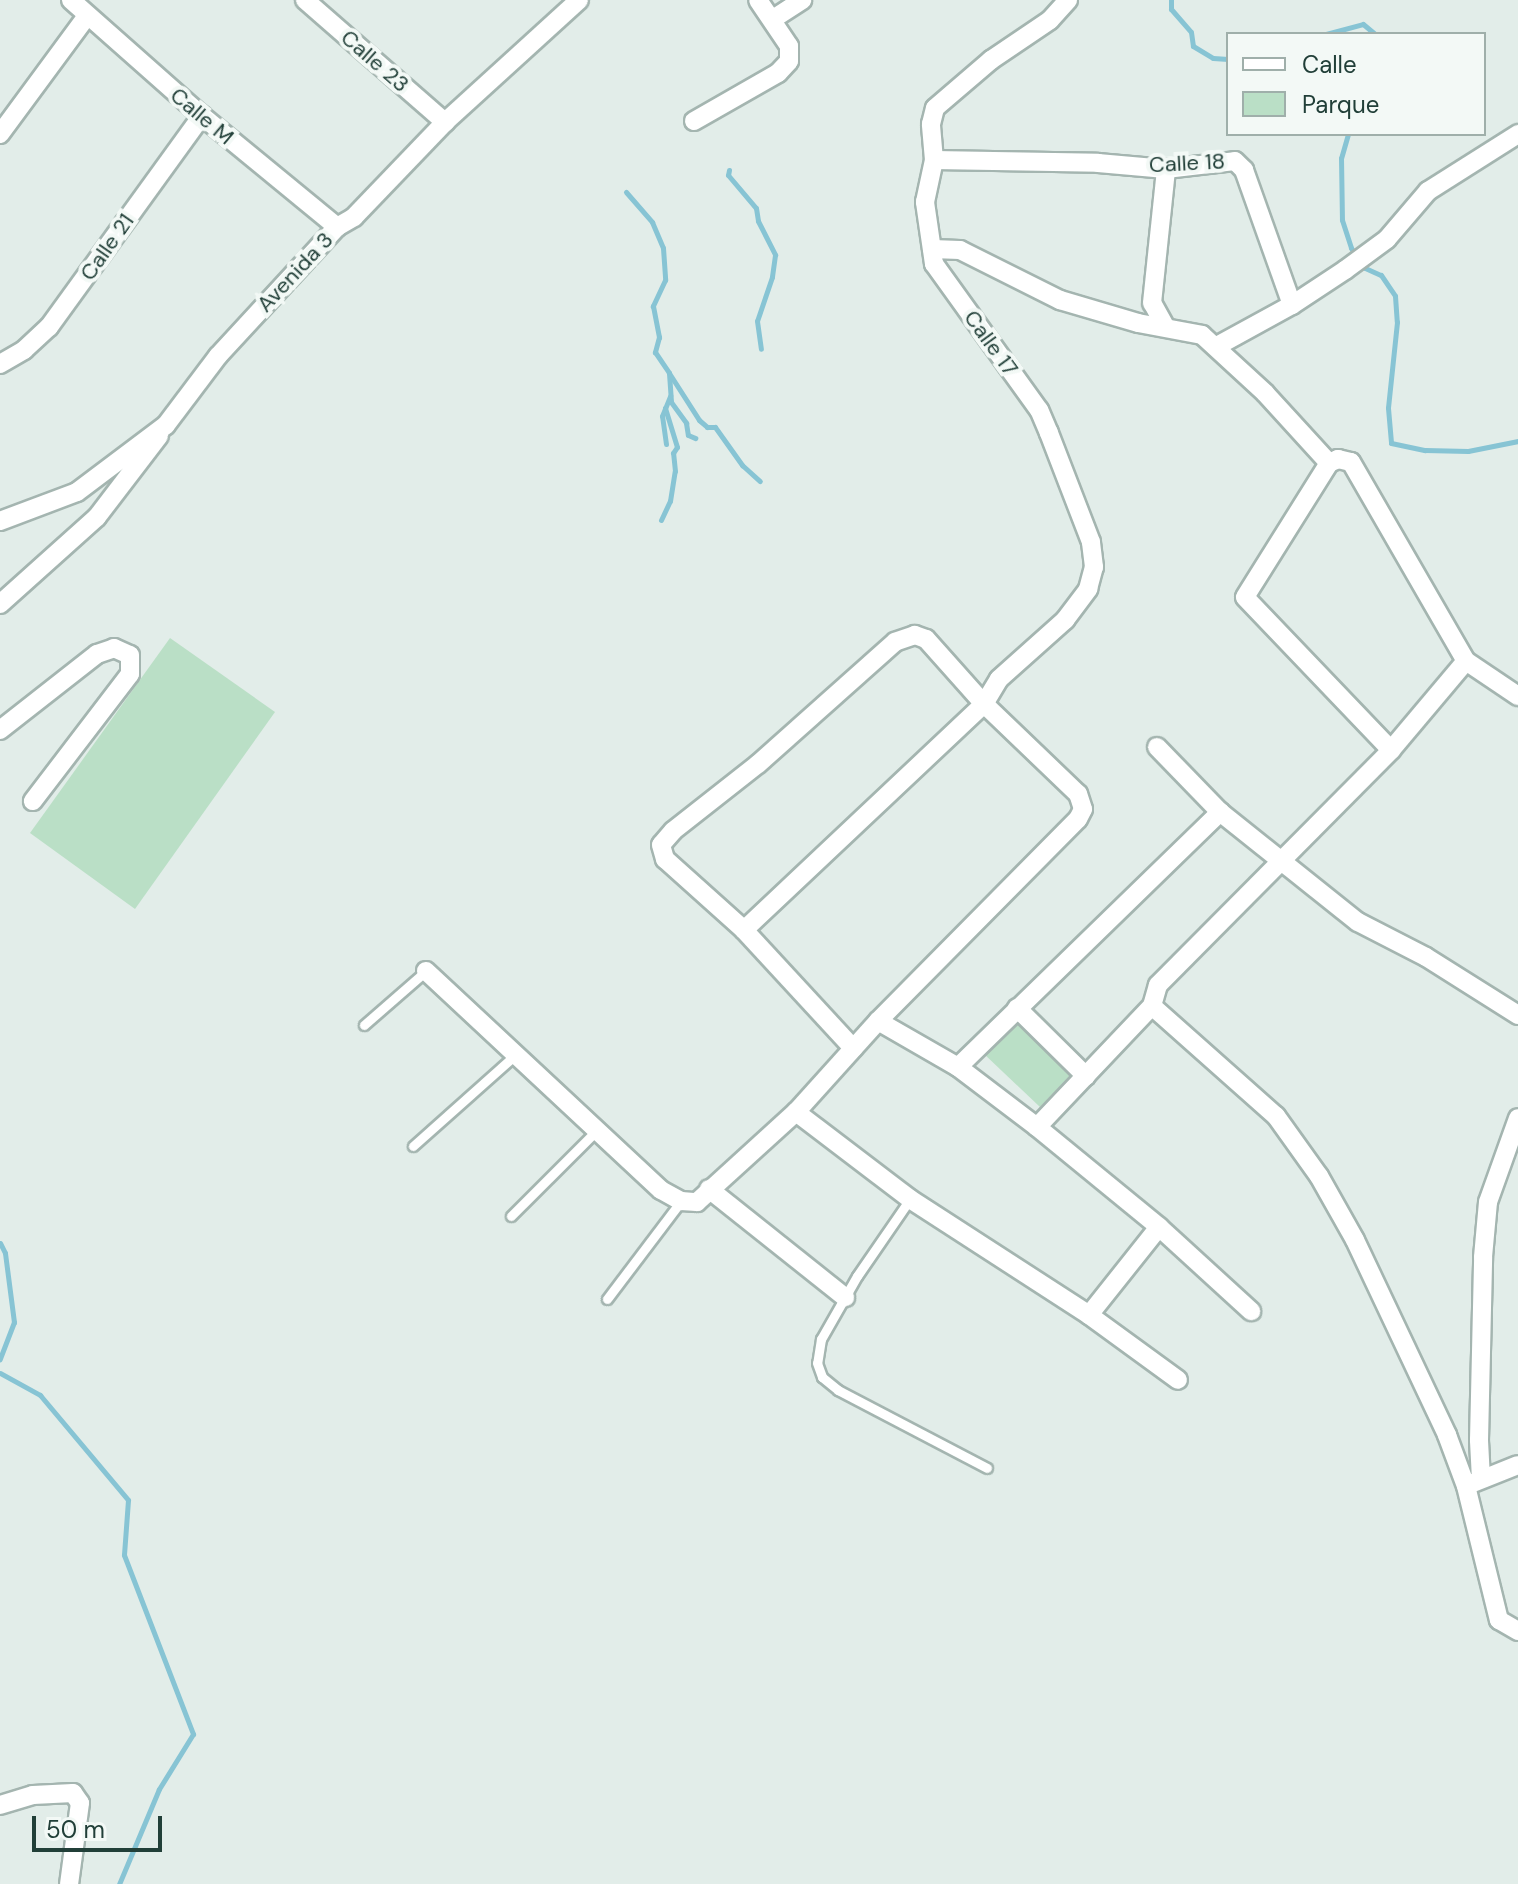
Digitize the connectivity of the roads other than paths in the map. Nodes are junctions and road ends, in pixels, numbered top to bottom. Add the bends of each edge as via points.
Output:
1 (71, 0) edge
2 (305, 0) edge
3 (548, 0) edge
4 (579, 0) edge
5 (758, 0) edge
6 (802, 0) edge
7 (1068, 0) edge
8 (563, 13) junction
9 (87, 16) junction
10 (773, 19) junction
11 (202, 116) junction
12 (694, 121) dead end
13 (445, 122) junction
14 (0, 134) edge
15 (1518, 134) edge
16 (934, 160) junction
17 (1166, 169) junction
18 (337, 227) junction
19 (932, 249) junction
20 (1292, 305) junction
21 (1165, 326) junction
22 (1217, 346) junction
23 (0, 364) edge
24 (166, 425) junction
25 (1329, 463) junction
26 (0, 521) edge
27 (0, 604) edge
28 (1466, 661) junction
29 (1518, 696) edge
30 (984, 704) junction
31 (0, 730) edge
32 (1157, 747) dead end
33 (1391, 750) junction
34 (33, 801) dead end
35 (1220, 812) junction
36 (1283, 862) junction
37 (744, 930) junction
38 (426, 971) joint
39 (1152, 1006) junction
40 (1017, 1008) junction
41 (1518, 1015) edge
42 (878, 1021) junction
43 (364, 1025) dead end
44 (853, 1048) junction
45 (515, 1055) junction
46 (958, 1067) junction
47 (1086, 1076) junction
48 (796, 1112) junction
49 (1518, 1118) edge
50 (1037, 1127) junction
51 (596, 1131) junction
52 (413, 1146) dead end
53 (709, 1189) junction
54 (910, 1199) junction
55 (681, 1201) junction
56 (511, 1216) dead end
57 (1159, 1227) junction
58 (845, 1297) junction
59 (607, 1299) dead end
60 (1251, 1311) dead end
61 (1089, 1315) junction
62 (1178, 1380) dead end
63 (1518, 1465) edge
64 (987, 1468) dead end
65 (1474, 1482) junction
66 (1518, 1631) edge
67 (0, 1805) edge
68 (69, 1884) edge

1 - 9 street, Calle M
2 - 13 street, Calle 23
3 - 8 street
4 - 8 street, Avenida 3
5 - 10 street
6 - 10 street
7 - 16 street, Calle 17 via 1050,20 991,60 935,108
8 - 13 street, Avenida 3
9 - 11 street, Calle M
9 - 14 street
10 - 12 street via 789,46 789,61 778,73
11 - 18 street, Calle M
11 - 23 street, Calle 21 via 49,327
13 - 18 street, Avenida 3 via 354,217
15 - 20 street via 1428,191 1387,239
16 - 17 street, Calle 18
16 - 19 street, Calle 17 via 925,202
17 - 20 street, Calle 18 via 1240,164
17 - 21 street via 1152,303
18 - 24 street, Avenida 3 via 218,356
19 - 21 street via 960,250 1060,300
19 - 30 street, Calle 17 via 947,286 1039,410 1091,542 1094,567 1088,589 1065,620 999,679
20 - 22 street
21 - 22 street via 1202,335
22 - 25 street
24 - 26 street, Avenida 3 via 77,492
24 - 27 street via 97,517
25 - 28 street via 1351,462
25 - 33 street via 1245,597
28 - 29 street
28 - 33 street
30 - 37 street, Calle 17
30 - 37 street via 926,639 900,637 758,764 673,831 661,845 665,859
30 - 42 street via 1078,794 1083,809
31 - 34 street via 97,654 114,648 130,655 130,674
32 - 35 street
33 - 36 street
35 - 36 street
35 - 40 street
36 - 39 street via 1158,985
36 - 41 street via 1358,922
37 - 44 street
38 - 43 lane
38 - 45 street
39 - 47 street
39 - 65 street via 1276,1116 1299,1144 1355,1240
40 - 46 street
40 - 47 street
42 - 44 street
42 - 46 street
44 - 48 street
45 - 51 street
45 - 52 lane
46 - 50 street
47 - 50 street
48 - 53 street
48 - 54 street
49 - 65 street via 1488,1202
50 - 57 street
51 - 55 street via 661,1190
51 - 56 lane
53 - 55 street via 697,1202
53 - 58 street
54 - 58 lane
54 - 61 street
55 - 59 lane
57 - 60 street
57 - 61 street
58 - 64 lane via 821,1339 817,1363 822,1377
61 - 62 street
63 - 65 street
65 - 66 street via 1499,1620
67 - 68 street via 33,1795 73,1793 80,1803

